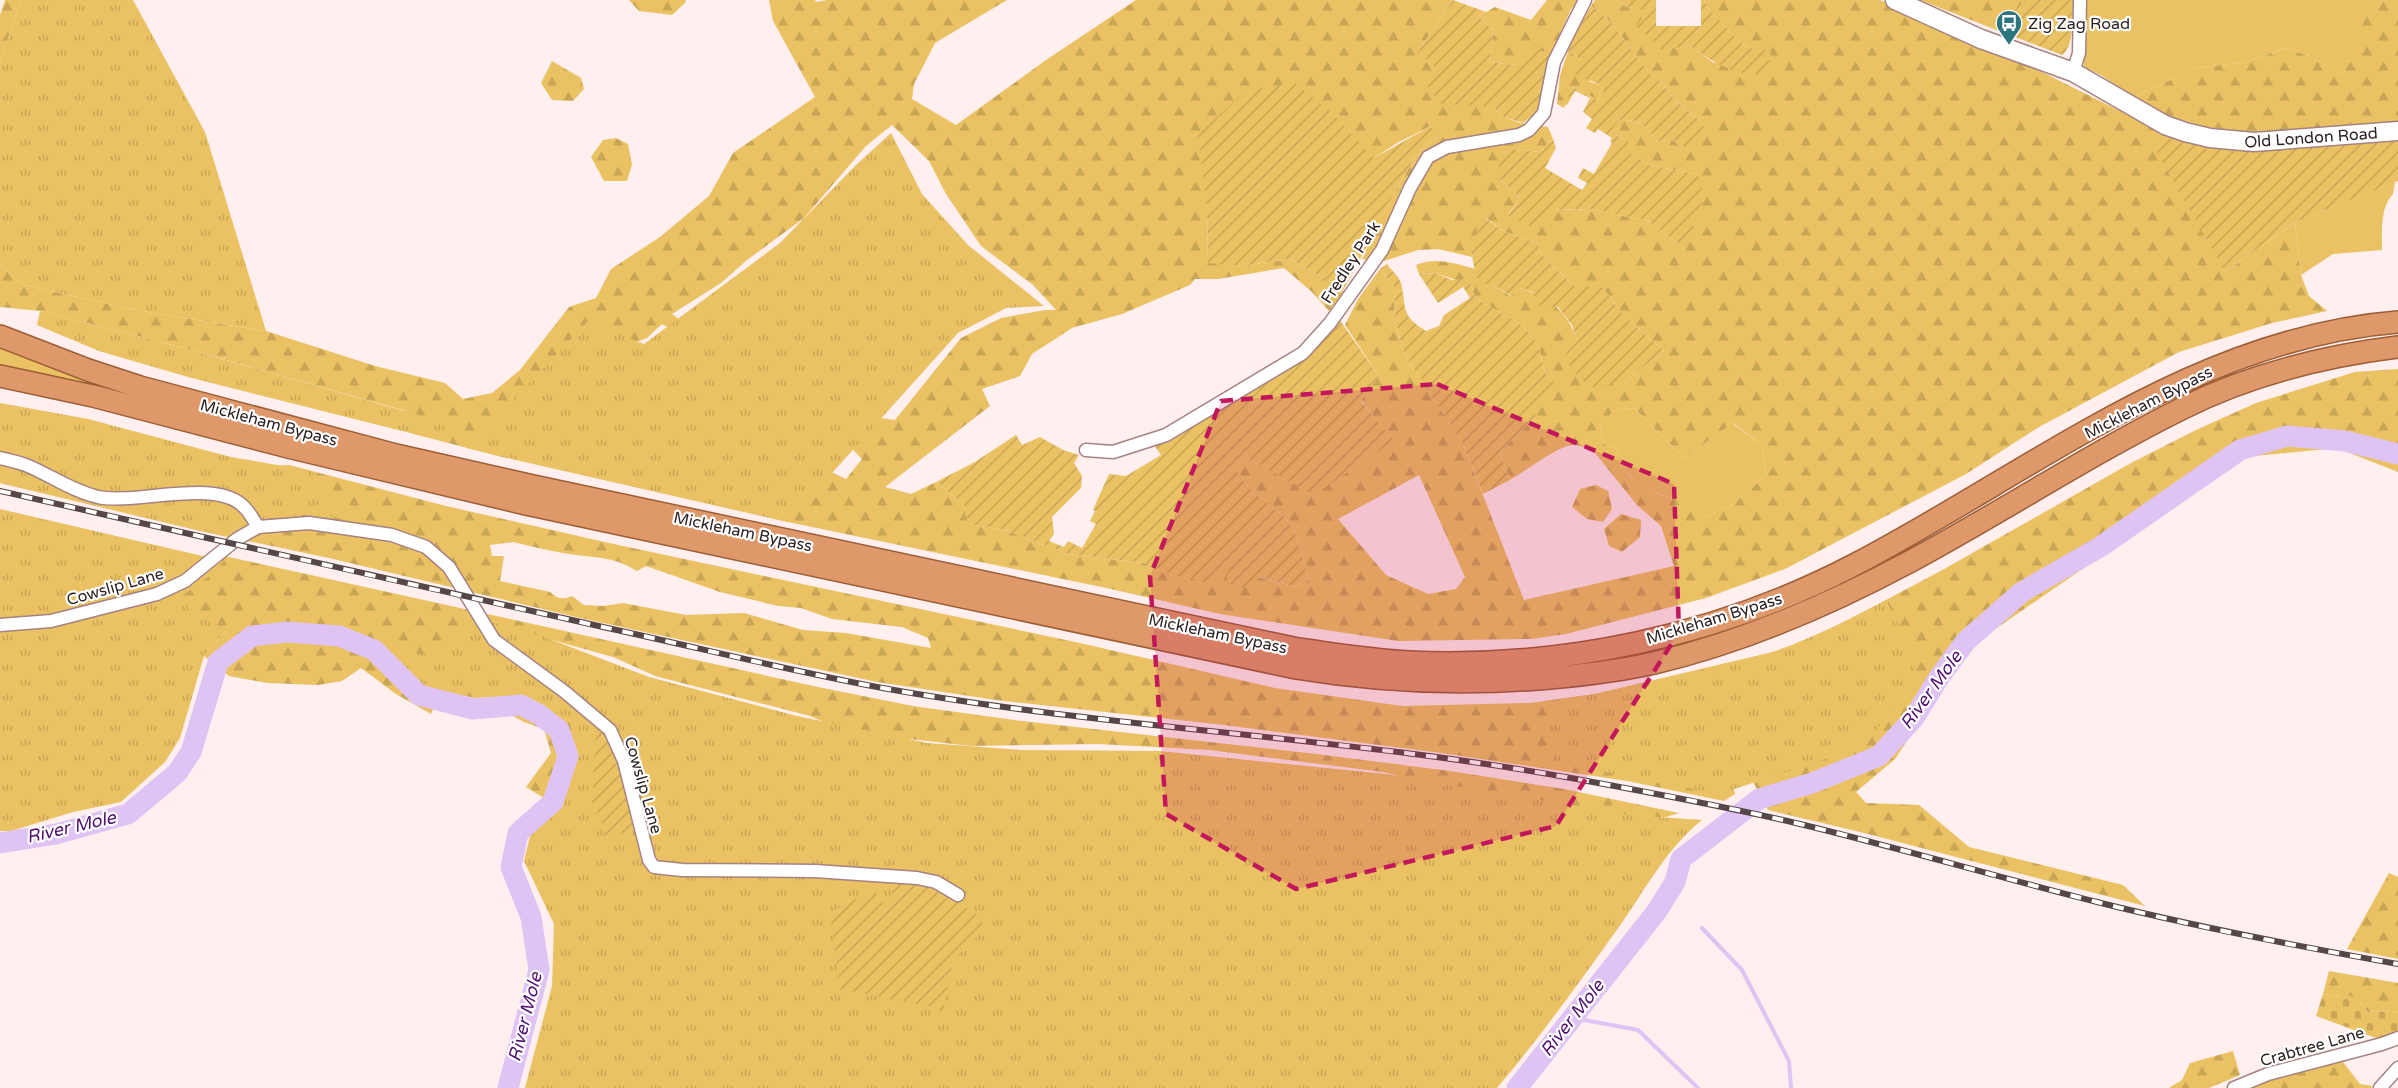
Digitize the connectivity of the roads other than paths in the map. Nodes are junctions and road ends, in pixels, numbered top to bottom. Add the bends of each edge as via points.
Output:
1 (1585, 0) edge
2 (1895, 0) edge
3 (2080, 0) edge
4 (2073, 72) junction
5 (2398, 131) edge
6 (2398, 322) edge
7 (0, 336) edge
8 (2398, 346) edge
9 (0, 376) edge
10 (1086, 450) dead end
11 (0, 458) edge
12 (258, 527) junction
13 (0, 625) edge
14 (958, 895) dead end
15 (2398, 1038) edge
16 (2398, 1068) edge
17 (2234, 1088) edge
18 (2380, 1088) edge

1 - 10 street, Fredley Park via 1554,62 1544,113 1538,122 1519,135 1447,147 1428,157 1382,250 1330,323 1303,353 1166,435 1113,452
2 - 4 main road, Old London Road via 1981,39
3 - 4 street via 2079,53
4 - 5 main road, Old London Road via 2165,125 2210,138 2254,142
6 - 7 highway, Mickleham Bypass via 2303,339 2205,371 2124,410 1854,565 1746,611 1638,642 1578,653 1446,663 1298,649 522,484 182,399 88,370
8 - 9 highway, Mickleham Bypass via 2296,366 2185,407 1910,561 1817,609 1755,633 1653,663 1603,673 1467,684 1357,678 1275,663 526,504
11 - 12 street via 27,465 98,497 135,499 201,492 224,495 244,506
12 - 13 street, Cowslip Lane via 185,581 157,594 51,621
12 - 14 street, Cowslip Lane via 309,523 392,535 426,547 449,567 494,640 610,730 624,761 654,867 917,878 936,882
15 - 17 street, Crabtree Lane via 2268,1074
16 - 18 street

